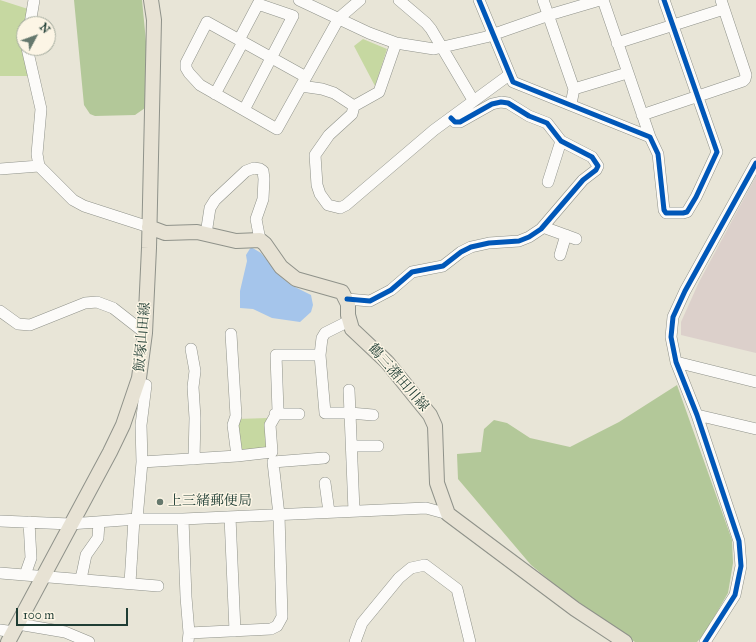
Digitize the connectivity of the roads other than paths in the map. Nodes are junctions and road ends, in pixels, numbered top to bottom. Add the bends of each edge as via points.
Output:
1 (34, 0) edge
2 (152, 0) edge
3 (299, 0) edge
4 (360, 0) edge
5 (399, 0) edge
6 (479, 0) edge
7 (543, 0) edge
8 (602, 0) edge
9 (664, 0) edge
10 (722, 5) edge
11 (549, 15) junction
12 (31, 16) edge
13 (339, 18) junction
14 (673, 26) junction
15 (494, 34) junction
16 (241, 41) junction
17 (396, 43) junction
18 (617, 43) junction
19 (441, 47) junction
20 (29, 56) edge
21 (272, 58) junction
22 (627, 72) junction
23 (509, 75) junction
24 (303, 81) junction
25 (574, 89) junction
26 (214, 94) junction
27 (697, 96) junction
28 (473, 100) junction
29 (570, 104) junction
30 (354, 106) junction
31 (244, 110) junction
32 (642, 115) junction
33 (451, 118) junction
34 (650, 137) junction
35 (562, 141) junction
36 (756, 163) edge
37 (40, 166) junction
38 (0, 170) edge
39 (548, 182) dead end
40 (150, 227) junction
41 (542, 227) junction
42 (206, 234) junction
43 (260, 240) junction
44 (560, 255) dead end
45 (346, 299) junction
46 (0, 311) edge
47 (349, 321) junction
48 (146, 332) junction
49 (231, 334) dead end
50 (191, 349) dead end
51 (320, 354) junction
52 (676, 362) junction
53 (756, 382) edge
54 (146, 385) dead end
55 (349, 390) dead end
56 (350, 413) junction
57 (275, 414) junction
58 (299, 414) dead end
59 (373, 415) dead end
60 (697, 415) junction
61 (756, 429) edge
62 (352, 446) junction
63 (378, 446) dead end
64 (237, 456) junction
65 (324, 458) dead end
66 (194, 459) junction
67 (142, 462) junction
68 (325, 483) dead end
69 (354, 511) junction
70 (329, 512) junction
71 (448, 514) junction
72 (279, 515) junction
73 (230, 517) junction
74 (183, 518) junction
75 (136, 519) junction
76 (0, 521) edge
77 (29, 522) junction
78 (99, 522) junction
79 (70, 524) junction
80 (0, 573) edge
81 (25, 575) junction
82 (43, 577) junction
83 (81, 579) junction
84 (130, 582) junction
85 (158, 586) dead end
86 (235, 631) junction
87 (10, 632) edge
88 (187, 639) edge
89 (618, 640) edge
90 (89, 642) edge
91 (355, 642) edge
92 (470, 642) edge
93 (705, 642) edge

1 - 12 street
2 - 40 main road, 飯塚山田線 via 154,20
3 - 13 street
4 - 13 street
5 - 19 street via 426,23
6 - 15 street
7 - 11 street
8 - 11 street
8 - 18 street
9 - 14 street
10 - 14 street
10 - 27 street via 746,75 745,79
11 - 15 street
11 - 25 street
13 - 17 street
13 - 24 street
14 - 18 street
14 - 27 street
15 - 19 street
15 - 23 street
16 - 21 street
16 - 21 street via 258,4 293,16
16 - 26 street
16 - 26 street via 207,22 186,63 186,68 193,79
17 - 19 street via 414,47
17 - 30 street via 379,92
18 - 22 street
19 - 28 street
20 - 37 street via 40,109 37,154
21 - 24 street
21 - 31 street
22 - 25 street
22 - 32 street
23 - 28 street
23 - 29 street via 516,84
24 - 30 street via 334,93
24 - 31 street via 277,129
25 - 29 street
26 - 31 street
27 - 32 street
27 - 34 street via 717,152 687,212 669,214 664,210 658,154
28 - 33 street
29 - 34 street
30 - 33 street via 352,114 329,135 314,155 320,194 328,205 334,208 346,205
32 - 34 street
33 - 35 street via 455,122 460,122 492,104 508,103 547,123
35 - 39 street
35 - 41 street via 592,157 598,166
36 - 52 street via 673,317 670,337
37 - 38 street
37 - 40 street via 73,200 84,206
40 - 42 main road via 165,233
40 - 48 main road, 飯塚山田線
41 - 44 street via 571,237
41 - 45 street via 519,242 489,243 471,247 443,266 412,272 391,290 370,301
42 - 43 main road via 236,241
42 - 43 street via 210,208 246,171 254,168 263,171 264,179 263,199 256,219
43 - 45 main road via 266,244 281,266 296,279 342,292
45 - 47 main road, 鶴三潴田川線
46 - 48 street via 18,324 30,325 85,303 98,302 113,308
47 - 51 street via 325,333
47 - 71 main road, 鶴三潴田川線 via 352,329 387,362 430,416 435,426 437,483
48 - 79 main road, 飯塚山田線 via 139,378 123,425
49 - 64 street via 236,416 233,425
50 - 66 street via 195,371
51 - 56 street via 325,413
51 - 57 street via 276,355 278,411
52 - 53 street
52 - 60 street
54 - 67 street via 141,425
55 - 56 street
56 - 59 street
56 - 62 street
57 - 58 street
57 - 64 street via 270,425 272,452
60 - 61 street
60 - 93 street via 739,541 741,566 735,595
62 - 63 street
62 - 69 street
64 - 66 street
65 - 72 street via 273,462
66 - 67 street
67 - 75 street
68 - 70 street
69 - 70 street
69 - 71 street via 426,508
70 - 72 street
71 - 89 main road
72 - 73 street
72 - 86 street via 282,617 277,626 271,629
73 - 74 street
73 - 86 street
74 - 75 street
74 - 88 street
75 - 78 street
75 - 84 street
76 - 77 street
77 - 79 street
77 - 81 street via 31,558
78 - 79 street
78 - 83 street via 98,538 86,555
79 - 82 main road, 飯塚山田線
80 - 81 street
81 - 82 street
82 - 83 street
82 - 87 main road, 飯塚山田線
83 - 84 street
84 - 85 street
86 - 88 street
87 - 90 street via 65,632
91 - 92 street via 362,624 398,578 411,568 425,565 457,589

